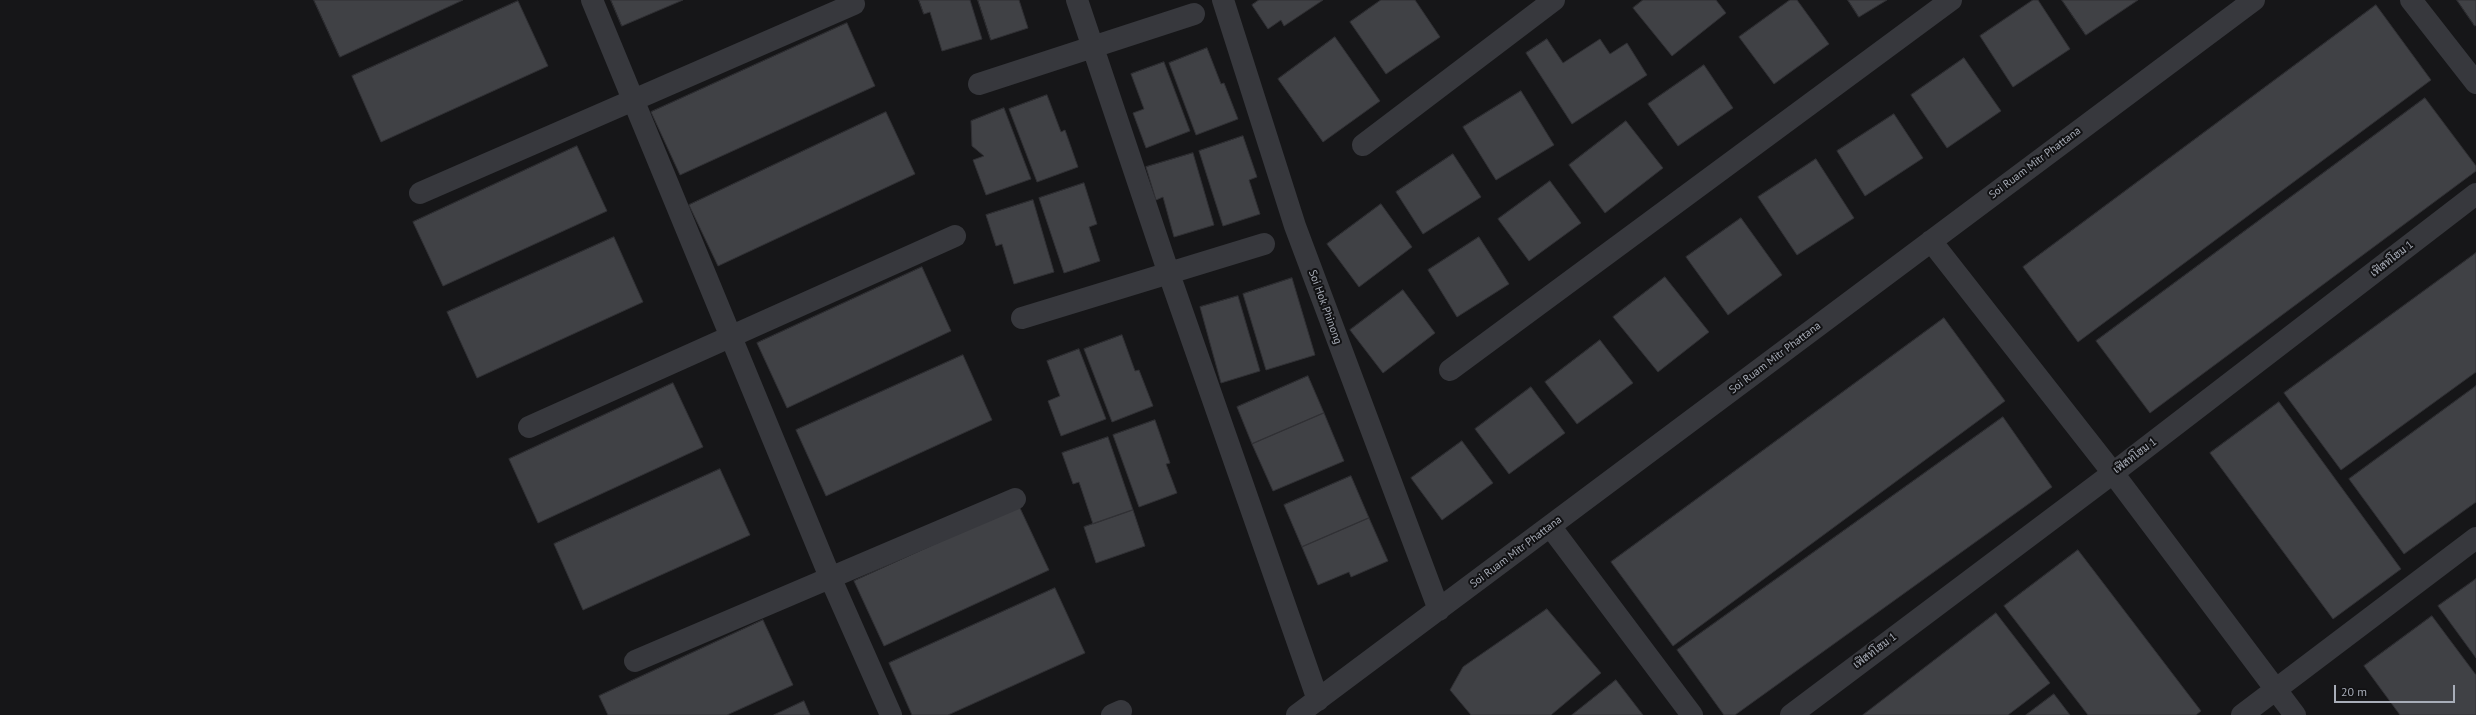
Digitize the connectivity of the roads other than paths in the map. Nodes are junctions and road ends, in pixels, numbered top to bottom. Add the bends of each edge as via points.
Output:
1 (592, 0) edge
2 (1077, 0) edge
3 (1223, 0) edge
4 (1554, 0) edge
5 (1951, 0) edge
6 (2254, 0) edge
7 (2411, 0) edge
8 (854, 4) dead end
9 (1194, 14) dead end
10 (1093, 48) junction
11 (2476, 83) edge
12 (979, 84) dead end
13 (634, 100) junction
14 (1363, 145) dead end
15 (420, 193) dead end
16 (2476, 194) edge
17 (955, 236) dead end
18 (1930, 241) junction
19 (1264, 244) dead end
20 (1168, 272) junction
21 (1022, 318) dead end
22 (732, 336) junction
23 (1450, 370) dead end
24 (529, 427) dead end
25 (2113, 473) junction
26 (1015, 499) dead end
27 (1550, 526) junction
28 (2476, 538) edge
29 (830, 577) junction
30 (1439, 610) junction
31 (635, 661) dead end
32 (2276, 689) junction
33 (1318, 700) junction
34 (891, 715) edge
35 (1297, 715) edge
36 (1692, 715) edge
37 (1791, 715) edge
38 (2242, 715) edge
39 (2295, 715) edge

1 - 13 street
2 - 10 street
3 - 30 street, Soi Hok Phinong via 1295,226
4 - 14 street
5 - 23 street
6 - 18 street, Soi Ruam Mitr Phattana
7 - 11 street
8 - 13 street
9 - 10 street
10 - 12 street
10 - 20 street
13 - 15 street
13 - 22 street
16 - 25 street, เฟิสท์โฮม 1
17 - 22 street
18 - 25 street
18 - 27 street, Soi Ruam Mitr Phattana
19 - 20 street
20 - 21 street
20 - 33 street
22 - 24 street
22 - 29 street
25 - 32 street
25 - 37 street, เฟิสท์โฮม 1
26 - 29 street
27 - 30 street, Soi Ruam Mitr Phattana
27 - 36 street
28 - 32 street
29 - 31 street
29 - 34 street
30 - 33 street, Soi Ruam Mitr Phattana
32 - 38 street
32 - 39 street
33 - 35 street, Soi Ruam Mitr Phattana

